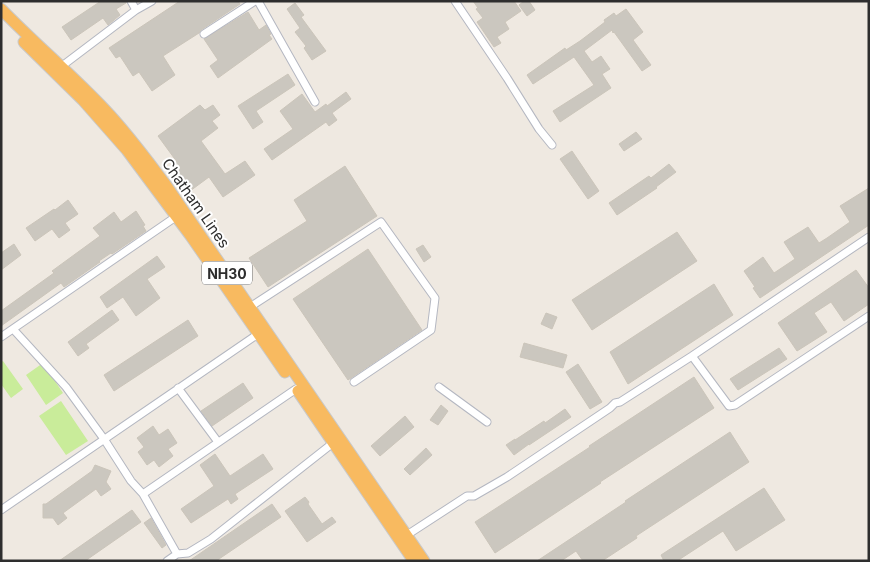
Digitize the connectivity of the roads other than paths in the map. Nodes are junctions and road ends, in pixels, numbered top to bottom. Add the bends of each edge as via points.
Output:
1 (131, 1) edge
2 (152, 1) edge
3 (256, 1) edge
4 (454, 1) edge
5 (1, 9) edge
6 (136, 10) junction
7 (7, 21) edge
8 (204, 34) dead end
9 (62, 66) junction
10 (315, 102) dead end
11 (552, 145) dead end
12 (177, 216) junction
13 (869, 237) edge
14 (250, 307) junction
15 (869, 316) edge
16 (13, 329) junction
17 (258, 334) junction
18 (1, 337) edge
19 (692, 356) junction
20 (354, 382) dead end
21 (439, 387) dead end
22 (178, 388) junction
23 (296, 389) junction
24 (488, 422) dead end
25 (104, 439) junction
26 (218, 442) junction
27 (334, 443) junction
28 (143, 494) junction
29 (1, 510) edge
30 (407, 536) junction
31 (177, 554) junction
32 (167, 561) edge
33 (414, 561) edge
34 (424, 561) edge

1 - 6 street
2 - 6 street
3 - 8 street
3 - 10 street
4 - 11 street
5 - 7 highway, Chatham Lines / NH30
6 - 9 street
7 - 9 highway, Chatham Lines / NH30
7 - 12 highway, Chatham Lines / NH30 via 115,135
9 - 14 highway, Chatham Lines / NH30 via 105,109 165,184
12 - 16 street
12 - 17 highway, Chatham Lines / NH30
13 - 19 street
14 - 20 street via 381,222 435,298 431,330
14 - 30 highway, Chatham Lines / NH30
15 - 19 street via 735,405 729,406
16 - 18 street
16 - 25 street via 66,387
17 - 22 street
17 - 23 highway, Chatham Lines / NH30
19 - 30 street via 614,403 507,478 474,496 467,496
21 - 24 street
22 - 25 street
22 - 26 street
23 - 26 street
23 - 27 highway, Chatham Lines / NH30
25 - 28 street
25 - 29 street
26 - 28 street
27 - 31 street via 211,539 188,554
27 - 33 highway, Chatham Lines / NH30
28 - 31 street
30 - 34 highway, Chatham Lines / NH30
31 - 32 street

